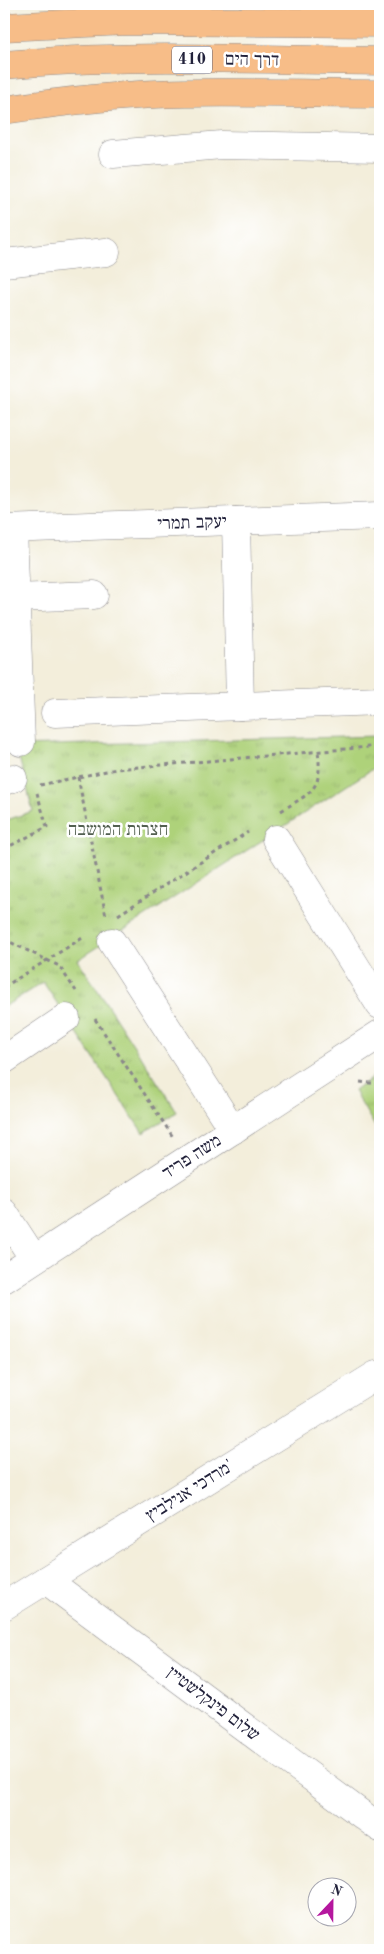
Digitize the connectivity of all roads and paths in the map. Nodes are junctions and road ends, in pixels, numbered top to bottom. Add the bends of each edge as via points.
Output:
1 (380, 23) edge
2 (4, 27) edge
3 (380, 61) edge
4 (4, 65) edge
5 (380, 94) edge
6 (4, 110) edge
7 (380, 148) edge
8 (113, 154) dead end
9 (106, 252) dead end
10 (4, 263) edge
11 (380, 516) edge
12 (236, 522) junction
13 (8, 529) edge
14 (94, 595) dead end
15 (15, 598) junction
16 (380, 701) edge
17 (240, 706) junction
18 (55, 713) dead end
19 (21, 742) dead end
20 (380, 746) edge
21 (318, 752) junction
22 (78, 777) junction
23 (275, 827) joint
24 (249, 831) dead end
25 (4, 848) edge
26 (112, 927) junction
27 (85, 936) dead end
28 (4, 939) edge
29 (48, 960) junction
30 (4, 987) edge
31 (380, 1005) edge
32 (80, 1010) junction
33 (380, 1034) edge
34 (4, 1060) edge
35 (233, 1130) junction
36 (188, 1160) junction
37 (4, 1212) edge
38 (34, 1259) junction
39 (4, 1279) edge
40 (378, 1377) edge
41 (46, 1580) junction
42 (4, 1606) edge
43 (380, 1828) edge

1 - 2 main road, 410 via 127,21
3 - 4 main road, דרך הים / 410 via 161,59
5 - 6 main road via 147,94
7 - 8 street via 222,145
9 - 10 street
11 - 12 street, יעקב תמרי
12 - 13 street, יעקב תמרי
12 - 17 street
13 - 15 street
14 - 15 street
15 - 19 street
16 - 17 street
17 - 18 street
20 - 21 path
21 - 22 path via 116,769
21 - 23 path via 318,781
22 - 25 path via 35,787 47,828
22 - 26 path
23 - 31 street
24 - 26 path
26 - 35 street
27 - 29 path
28 - 29 path
29 - 30 path
29 - 32 path via 59,966
32 - 34 street
32 - 36 path
33 - 35 street, משה פריד
35 - 36 street, משה פריד
36 - 38 street, משה פריד
37 - 38 street
38 - 39 street, משה פריד
40 - 41 street, מרדכי אנילביץ'
41 - 42 street, מרדכי אנילביץ'
41 - 43 street, שלום פינקלשטיין

